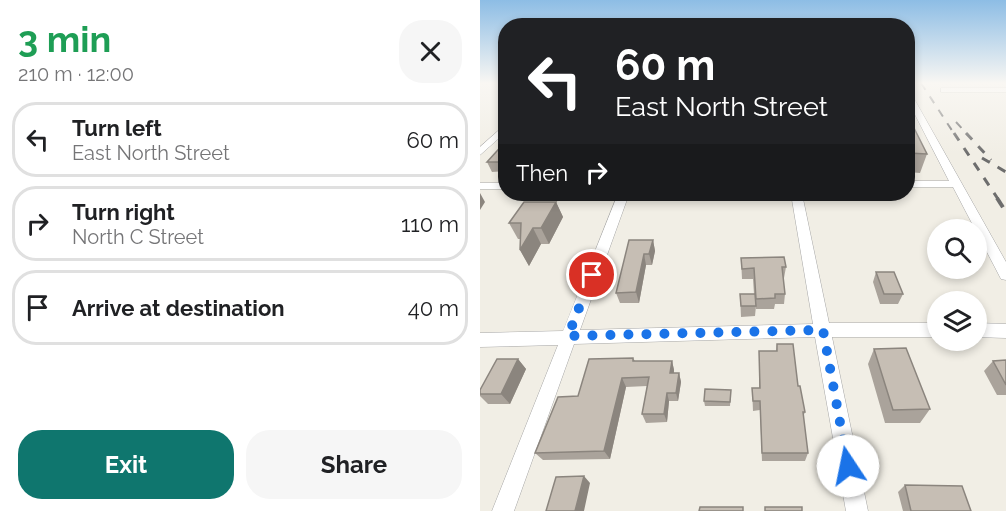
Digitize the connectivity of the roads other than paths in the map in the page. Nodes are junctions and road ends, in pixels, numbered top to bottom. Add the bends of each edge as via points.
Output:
1 (915, 108) edge
2 (498, 135) edge
3 (480, 152) edge
4 (915, 184) edge
5 (957, 184) junction
6 (480, 186) edge
7 (498, 186) edge
8 (620, 201) edge
9 (797, 201) edge
10 (1006, 275) edge
11 (823, 330) junction
12 (927, 330) edge
13 (987, 330) edge
14 (1006, 330) edge
15 (568, 336) junction
16 (480, 340) edge
17 (503, 511) edge
18 (857, 511) edge

1 - 5 street
2 - 3 street
4 - 5 street
5 - 10 street
6 - 7 street
8 - 15 street
9 - 11 street
11 - 12 street
11 - 15 street
11 - 18 street
13 - 14 street
15 - 16 street
15 - 17 street

